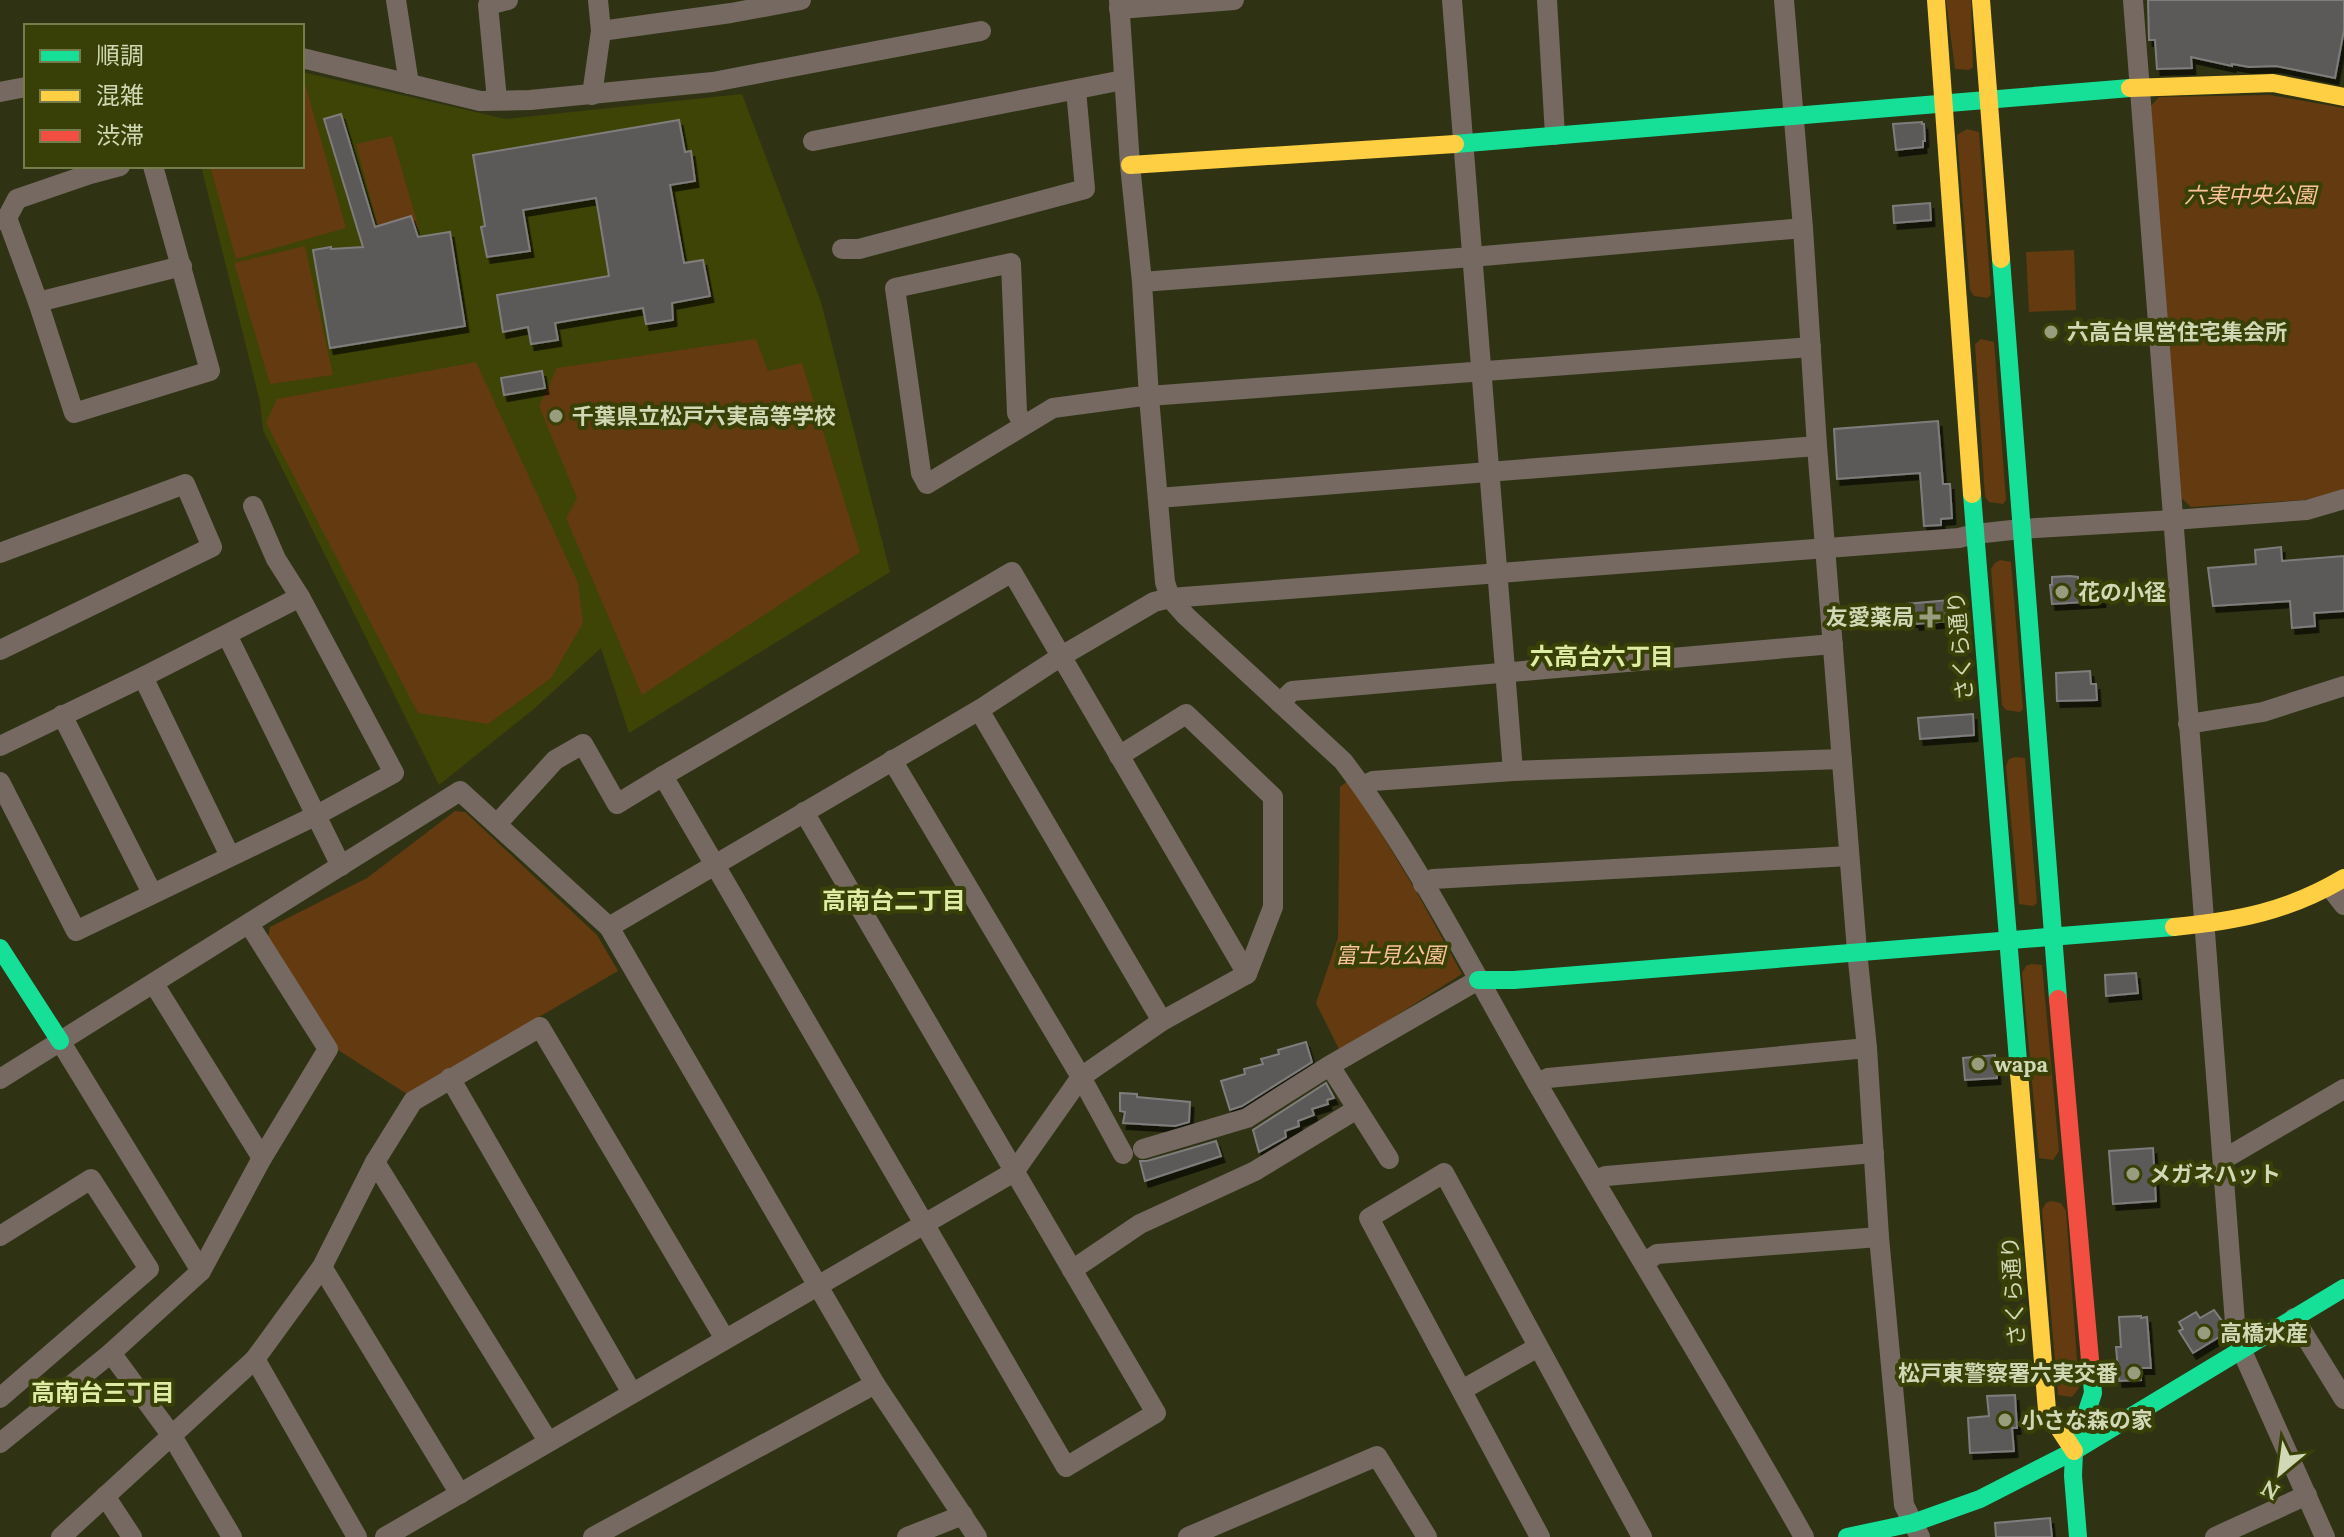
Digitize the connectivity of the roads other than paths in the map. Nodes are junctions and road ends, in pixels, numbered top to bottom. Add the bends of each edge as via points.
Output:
1 (396, 0) edge
2 (508, 0) edge
3 (598, 0) edge
4 (801, 0) edge
5 (1234, 0) edge
6 (1452, 0) edge
7 (1547, 0) edge
8 (1784, 0) edge
9 (1936, 0) edge
10 (1981, 0) edge
11 (2133, 0) edge
12 (487, 2) edge
13 (1119, 4) edge
14 (731, 6) edge
15 (601, 31) junction
16 (981, 31) dead end
17 (304, 58) edge
18 (1123, 80) junction
19 (409, 84) junction
20 (24, 87) edge
21 (2139, 87) junction
22 (1076, 90) junction
23 (0, 92) edge
24 (592, 95) junction
25 (2344, 97) edge
26 (497, 100) junction
27 (1990, 101) junction
28 (1945, 103) junction
29 (1794, 115) junction
30 (1555, 135) junction
31 (813, 141) dead end
32 (1464, 143) junction
33 (1130, 165) junction
34 (154, 168) edge
35 (89, 170) edge
36 (3, 219) edge
37 (1803, 228) junction
38 (842, 249) dead end
39 (1472, 257) junction
40 (182, 266) junction
41 (1142, 282) junction
42 (38, 302) junction
43 (1811, 347) junction
44 (1481, 371) junction
45 (1149, 397) junction
46 (1024, 425) junction
47 (1817, 446) junction
48 (1489, 470) junction
49 (1158, 498) junction
50 (2344, 499) edge
51 (253, 506) dead end
52 (2173, 520) junction
53 (2021, 529) junction
54 (1975, 534) junction
55 (1826, 546) junction
56 (0, 553) edge
57 (1497, 572) junction
58 (300, 597) junction
59 (1170, 598) junction
60 (227, 635) junction
61 (1833, 644) junction
62 (0, 650) edge
63 (1060, 657) junction
64 (1505, 673) junction
65 (143, 677) junction
66 (2344, 686) edge
67 (1280, 703) junction
68 (979, 710) junction
69 (62, 715) junction
70 (2188, 724) junction
71 (0, 746) edge
72 (1119, 756) junction
73 (1842, 759) junction
74 (892, 760) junction
75 (1513, 771) junction
76 (663, 776) junction
77 (0, 782) edge
78 (1362, 786) junction
79 (804, 812) junction
80 (317, 815) junction
81 (497, 824) junction
82 (230, 856) junction
83 (1849, 856) junction
84 (341, 866) junction
85 (715, 866) junction
86 (2337, 882) edge
87 (1423, 884) junction
88 (152, 893) junction
89 (2344, 905) edge
90 (249, 924) junction
91 (2206, 924) junction
92 (609, 927) junction
93 (2053, 936) junction
94 (2009, 939) junction
95 (0, 948) edge
96 (1857, 951) junction
97 (1247, 974) junction
98 (1478, 980) junction
99 (154, 984) junction
100 (1162, 1021) junction
101 (60, 1041) junction
102 (1867, 1048) junction
103 (1330, 1066) junction
104 (1081, 1077) junction
105 (450, 1078) junction
106 (0, 1079) edge
107 (1537, 1083) junction
108 (2344, 1089) edge
109 (1357, 1109) junction
110 (1874, 1153) junction
111 (262, 1158) junction
112 (1389, 1159) dead end
113 (2224, 1159) junction
114 (375, 1162) junction
115 (1014, 1172) junction
116 (1595, 1180) junction
117 (924, 1225) junction
118 (0, 1236) edge
119 (1879, 1237) junction
120 (1645, 1262) junction
121 (322, 1267) junction
122 (1072, 1270) junction
123 (201, 1271) junction
124 (818, 1286) junction
125 (2344, 1288) edge
126 (2294, 1318) junction
127 (725, 1339) junction
128 (1538, 1347) junction
129 (2242, 1351) junction
130 (111, 1353) junction
131 (255, 1359) junction
132 (875, 1384) junction
133 (1462, 1390) junction
134 (632, 1393) junction
135 (0, 1398) edge
136 (2344, 1399) edge
137 (172, 1436) junction
138 (548, 1441) junction
139 (0, 1443) edge
140 (2074, 1451) junction
141 (460, 1494) junction
142 (2307, 1495) junction
143 (105, 1496) junction
144 (963, 1515) junction
145 (1917, 1530) edge
146 (61, 1537) edge
147 (132, 1537) edge
148 (232, 1537) edge
149 (357, 1537) edge
150 (385, 1537) edge
151 (593, 1537) edge
152 (907, 1537) edge
153 (977, 1537) edge
154 (1188, 1537) edge
155 (1427, 1537) edge
156 (1540, 1537) edge
157 (1642, 1537) edge
158 (1804, 1537) edge
159 (1847, 1537) edge
160 (2078, 1537) edge
161 (2215, 1537) edge
162 (2325, 1537) edge

1 - 19 street
2 - 12 street
3 - 15 street
4 - 14 street
5 - 13 street
6 - 32 street
7 - 30 street
8 - 29 street
9 - 28 street, さくら通り
10 - 27 street
11 - 21 street
12 - 26 street
13 - 18 street
14 - 15 street
15 - 24 street
16 - 24 street via 713,82
17 - 19 street
18 - 22 street
18 - 33 street
19 - 26 street via 480,101
20 - 23 street
21 - 25 street via 2273,83
21 - 27 street
21 - 52 street
22 - 31 street
22 - 38 street via 1085,189 859,249
24 - 26 street
27 - 28 street
27 - 53 street
28 - 29 street
28 - 54 street, さくら通り
29 - 30 street
29 - 37 street
30 - 32 street
32 - 33 street
32 - 39 street
33 - 41 street
34 - 40 street
35 - 36 street via 17,199
36 - 42 street
37 - 39 street
37 - 43 street
39 - 41 street
39 - 44 street
40 - 42 street
40 - 42 street via 210,371 74,413
41 - 45 street
43 - 44 street
43 - 47 street
44 - 45 street
44 - 48 street
45 - 46 street via 1053,408
45 - 49 street
46 - 46 street via 1017,413 1011,263 895,288 921,473 927,484
47 - 48 street
47 - 55 street
48 - 49 street
48 - 57 street
49 - 59 street
50 - 52 street via 2307,510
51 - 58 street
52 - 53 street
52 - 70 street
53 - 54 street
53 - 93 street
54 - 55 street
54 - 94 street, さくら通り
55 - 57 street
55 - 61 street
56 - 62 street via 185,484 212,547
57 - 59 street
57 - 64 street
58 - 60 street
58 - 80 street via 394,773
59 - 63 street via 1154,602
59 - 67 street
60 - 65 street
60 - 80 street
61 - 64 street
61 - 73 street
63 - 68 street
63 - 72 street
63 - 76 street via 1012,572
64 - 67 street via 1292,691
64 - 75 street
65 - 69 street
65 - 82 street
66 - 70 street via 2263,712
67 - 78 street via 1343,761
68 - 74 street
68 - 100 street
69 - 71 street
69 - 88 street
70 - 91 street
72 - 97 street
72 - 97 street via 1186,714 1273,797 1273,907
73 - 75 street
73 - 83 street
74 - 79 street
74 - 104 street
75 - 78 street
76 - 81 street via 617,804 583,744 555,760
76 - 85 street
77 - 88 street via 76,931
78 - 87 street
79 - 85 street
79 - 115 street
80 - 82 street
80 - 84 street
81 - 84 street via 460,791
81 - 92 street
82 - 88 street
83 - 87 street via 1433,879
83 - 96 street
84 - 90 street
85 - 92 street
85 - 117 street
86 - 89 street
86 - 91 street via 2292,906
87 - 98 street
90 - 99 street
90 - 111 street via 328,1049
91 - 93 street
91 - 113 street
92 - 124 street
93 - 94 street
93 - 140 street via 2093,1393
94 - 96 street
94 - 140 street, さくら通り via 2047,1410
95 - 101 street
96 - 98 street
96 - 102 street
97 - 100 street
98 - 103 street
98 - 107 street
99 - 101 street
99 - 111 street
100 - 104 street
101 - 106 street
101 - 123 street
102 - 107 street
102 - 110 street
103 - 104 street via 1247,1118 1133,1152
103 - 109 street
104 - 115 street
105 - 114 street via 413,1101
105 - 127 street via 540,1027
105 - 134 street
107 - 116 street
108 - 113 street
109 - 112 street
109 - 122 street via 1255,1171 1140,1224
110 - 116 street
110 - 119 street
111 - 123 street
113 - 129 street via 2235,1323
114 - 121 street
114 - 138 street
115 - 117 street
115 - 122 street
116 - 120 street
117 - 122 street via 1066,1467 1156,1413
117 - 124 street
118 - 135 street via 91,1179 149,1269
119 - 120 street via 1657,1254
119 - 145 street via 1904,1505
120 - 158 street
121 - 131 street
121 - 141 street
123 - 130 street
124 - 127 street
124 - 132 street
125 - 126 street
126 - 129 street
126 - 136 street
127 - 134 street
128 - 133 street
128 - 133 street via 1444,1173 1369,1218
128 - 157 street
129 - 140 street
129 - 142 street
130 - 137 street
130 - 139 street
131 - 137 street
131 - 149 street
132 - 144 street
132 - 151 street
133 - 156 street
134 - 138 street
137 - 143 street
137 - 148 street
138 - 141 street
140 - 145 street
140 - 160 street
141 - 150 street
142 - 161 street
142 - 162 street
143 - 146 street
143 - 147 street
144 - 152 street
144 - 153 street
145 - 159 street
154 - 155 street via 1377,1456

